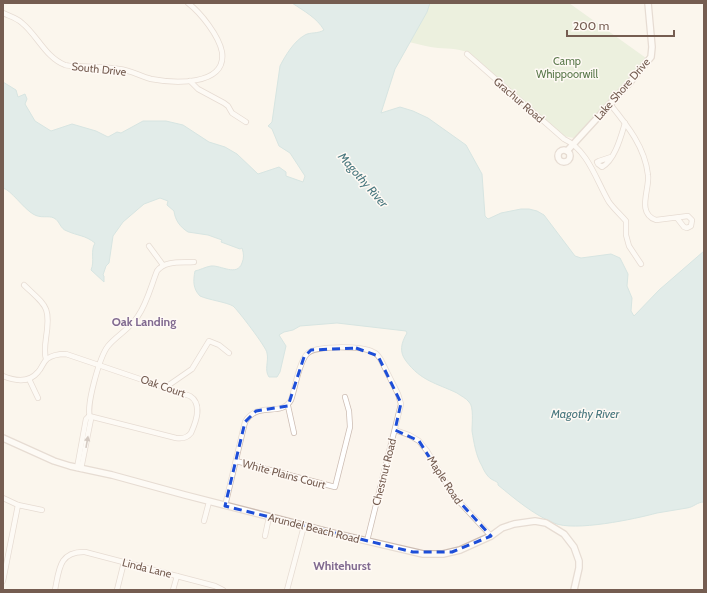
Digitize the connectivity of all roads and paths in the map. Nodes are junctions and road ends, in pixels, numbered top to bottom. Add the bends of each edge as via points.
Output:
1 (188, 3) edge
2 (648, 3) edge
3 (3, 13) edge
4 (467, 54) dead end
5 (190, 81) junction
6 (610, 104) junction
7 (246, 122) dead end
8 (625, 123) junction
9 (573, 144) junction
10 (567, 151) dead end
11 (611, 157) dead end
12 (677, 218) dead end
13 (149, 246) dead end
14 (194, 262) dead end
15 (641, 264) dead end
16 (163, 265) junction
17 (24, 285) dead end
18 (229, 353) dead end
19 (46, 359) junction
20 (99, 364) junction
21 (3, 376) edge
22 (29, 379) junction
23 (166, 387) junction
24 (345, 397) dead end
25 (38, 398) dead end
26 (288, 406) junction
27 (89, 416) junction
28 (395, 430) junction
29 (294, 433) dead end
30 (3, 438) edge
31 (236, 461) junction
32 (79, 468) junction
33 (3, 498) edge
34 (209, 502) junction
35 (18, 504) junction
36 (225, 506) junction
37 (42, 510) dead end
38 (269, 517) junction
39 (204, 520) dead end
40 (304, 526) junction
41 (264, 536) dead end
42 (491, 536) junction
43 (366, 541) junction
44 (124, 562) junction
45 (177, 576) junction
46 (3, 581) edge
47 (55, 590) edge
48 (117, 590) edge
49 (173, 590) edge
50 (223, 590) edge
51 (287, 590) edge
52 (574, 590) edge

1 - 5 street, South Drive via 217,38 222,54 220,66 213,74 204,79
2 - 6 street, Lake Shore Drive via 651,57
3 - 5 street, South Drive via 22,23 51,56 65,65 120,69 150,79
4 - 9 street, Grachur Road via 564,139
5 - 7 street via 198,89 224,103 232,113
6 - 8 street
6 - 9 street, Lake Shore Drive
8 - 11 street via 616,151
8 - 12 street via 637,142 647,171 648,183 644,200 647,210 656,220
9 - 10 street, Lake Shore Drive
9 - 15 street via 586,159 613,207 626,221 629,246
13 - 16 street
14 - 16 street
16 - 20 street via 157,271 139,315 108,347
17 - 19 street via 43,303 48,312
18 - 23 street via 210,341 192,369
19 - 20 street, Oak Court via 64,354
19 - 22 street via 38,372
20 - 23 street, Oak Court
20 - 27 street
21 - 22 street via 15,380
22 - 25 street
23 - 27 street, Oak Court via 190,396 197,403 198,410 193,430 186,437 176,438
24 - 31 street, White Plains Court via 350,427 335,487
26 - 28 street, Chestnut Road via 308,352 316,349 365,349 378,356 400,403
26 - 29 street
26 - 31 street via 259,410 250,416 245,422
27 - 32 street via 86,419
28 - 42 street, Maple Road via 419,441 461,506
28 - 43 street, Chestnut Road
30 - 32 street, Arundel Beach Road via 61,464
31 - 36 street
32 - 34 street, Arundel Beach Road
33 - 35 street
34 - 36 street, Arundel Beach Road
34 - 39 street
35 - 37 street
35 - 46 street
36 - 38 street, Arundel Beach Road
38 - 40 street, Arundel Beach Road
38 - 41 street
40 - 43 street, Arundel Beach Road
40 - 51 street
42 - 43 street, Arundel Beach Road via 460,550 443,554 413,552
42 - 52 street, Arundel Beach Road via 508,525 524,522 540,522 558,530 570,540 577,554 579,568
44 - 45 street, Linda Lane
44 - 47 street, Linda Lane via 85,552 70,554 61,564
44 - 48 street
45 - 49 street
45 - 50 street, Linda Lane

